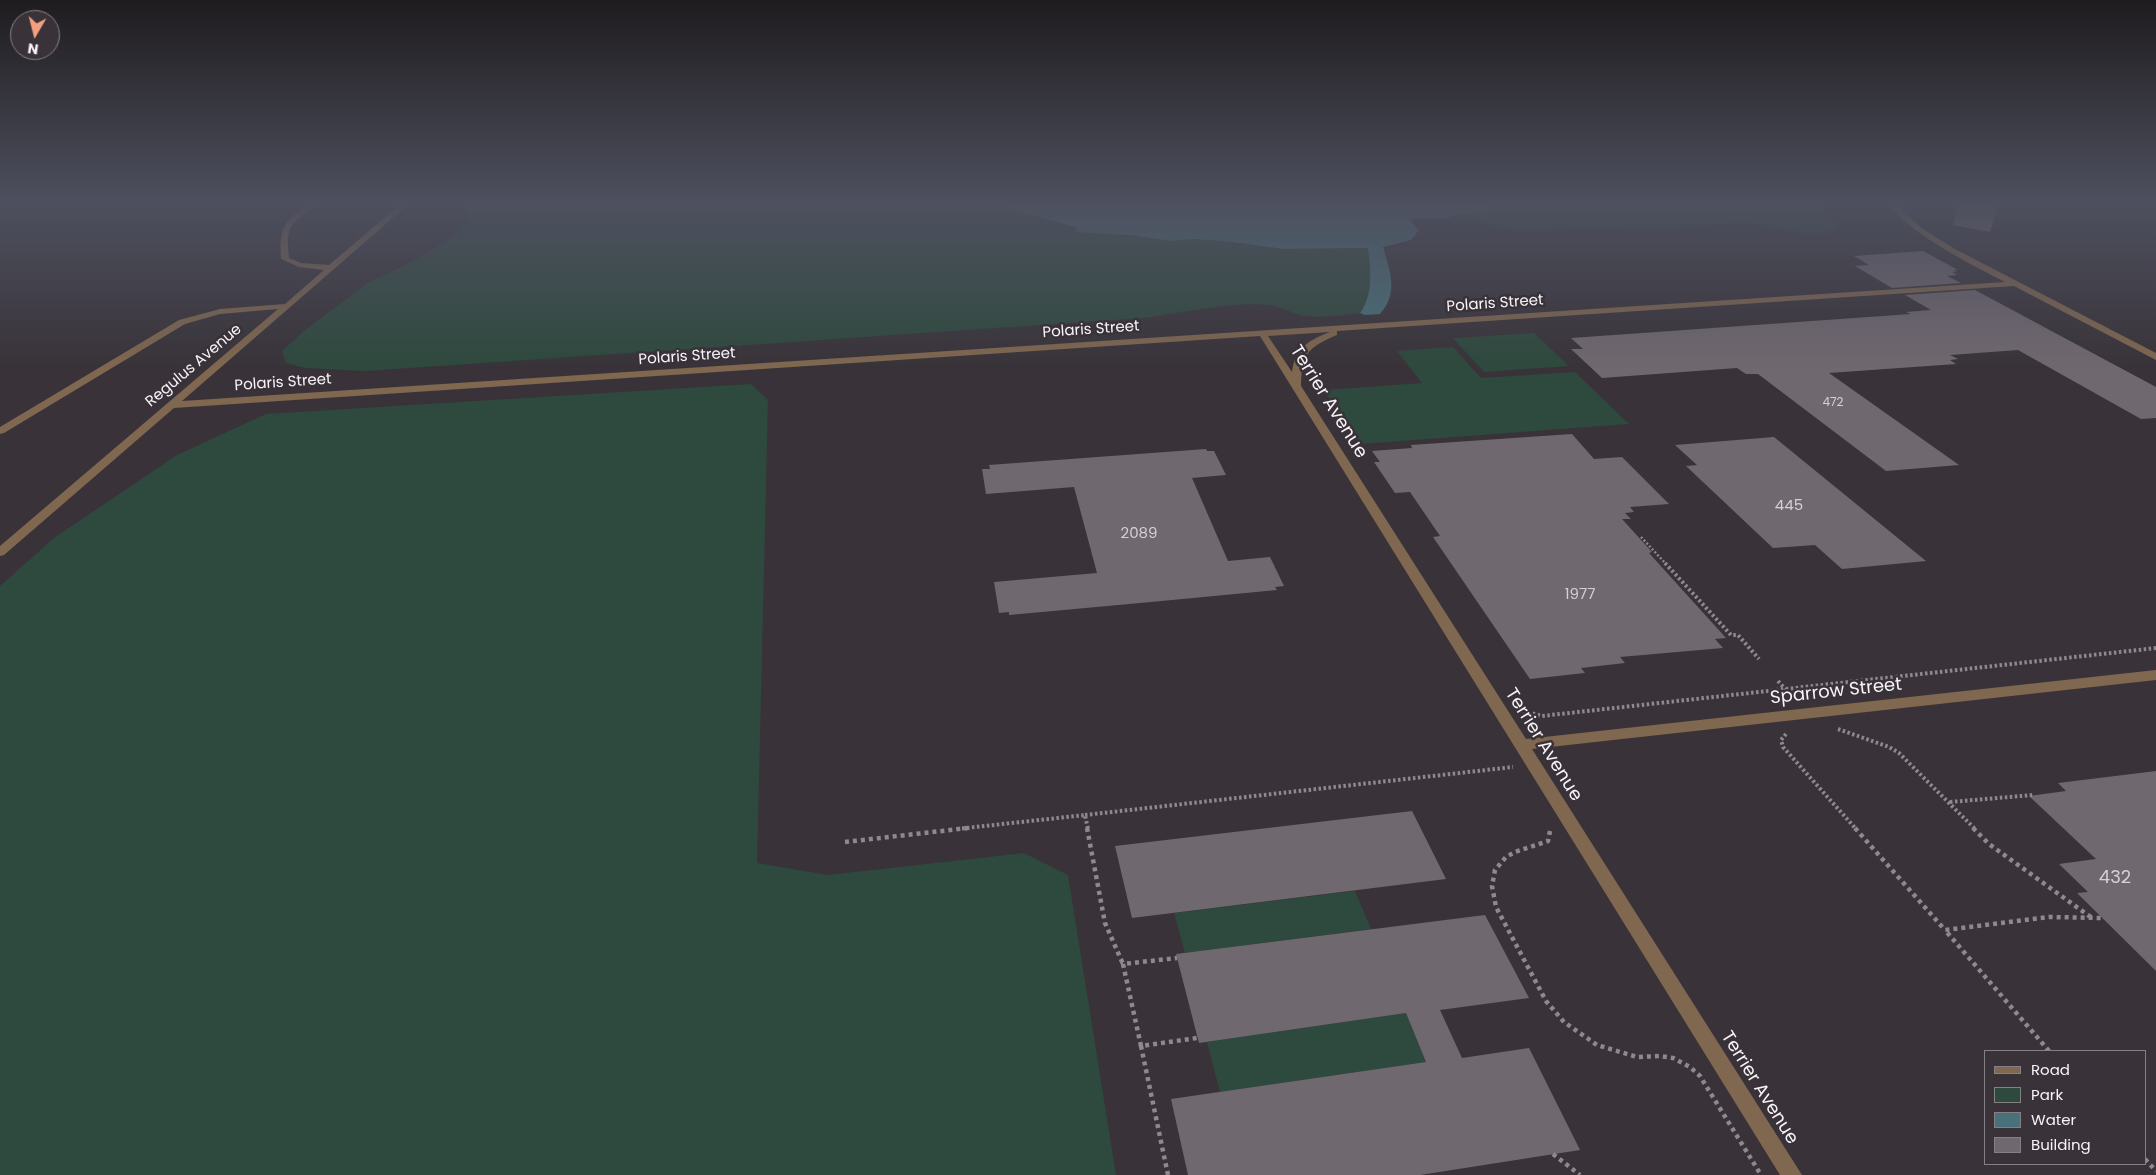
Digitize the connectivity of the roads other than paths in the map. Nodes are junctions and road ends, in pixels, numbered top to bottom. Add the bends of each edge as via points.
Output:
1 (285, 258) edge
2 (344, 258) edge
3 (1966, 258) edge
4 (332, 268) junction
5 (2013, 284) junction
6 (286, 306) junction
7 (1343, 329) junction
8 (1263, 334) junction
9 (2156, 357) edge
10 (1296, 387) junction
11 (170, 405) junction
12 (0, 431) edge
13 (0, 551) edge
14 (2156, 675) edge
15 (1521, 745) junction
16 (1792, 1175) edge

1 - 4 street via 299,265
2 - 4 street, Regulus Avenue
3 - 5 street
4 - 6 street, Regulus Avenue
5 - 7 street, Polaris Street
5 - 9 street
6 - 11 street, Regulus Avenue
6 - 12 street via 230,309 182,322
7 - 8 street, Polaris Street
7 - 10 street via 1305,347 1297,361
8 - 10 street, Terrier Avenue
8 - 11 street, Polaris Street
10 - 15 street, Terrier Avenue
11 - 13 street, Regulus Avenue
14 - 15 street, Sparrow Street
15 - 16 street, Terrier Avenue

